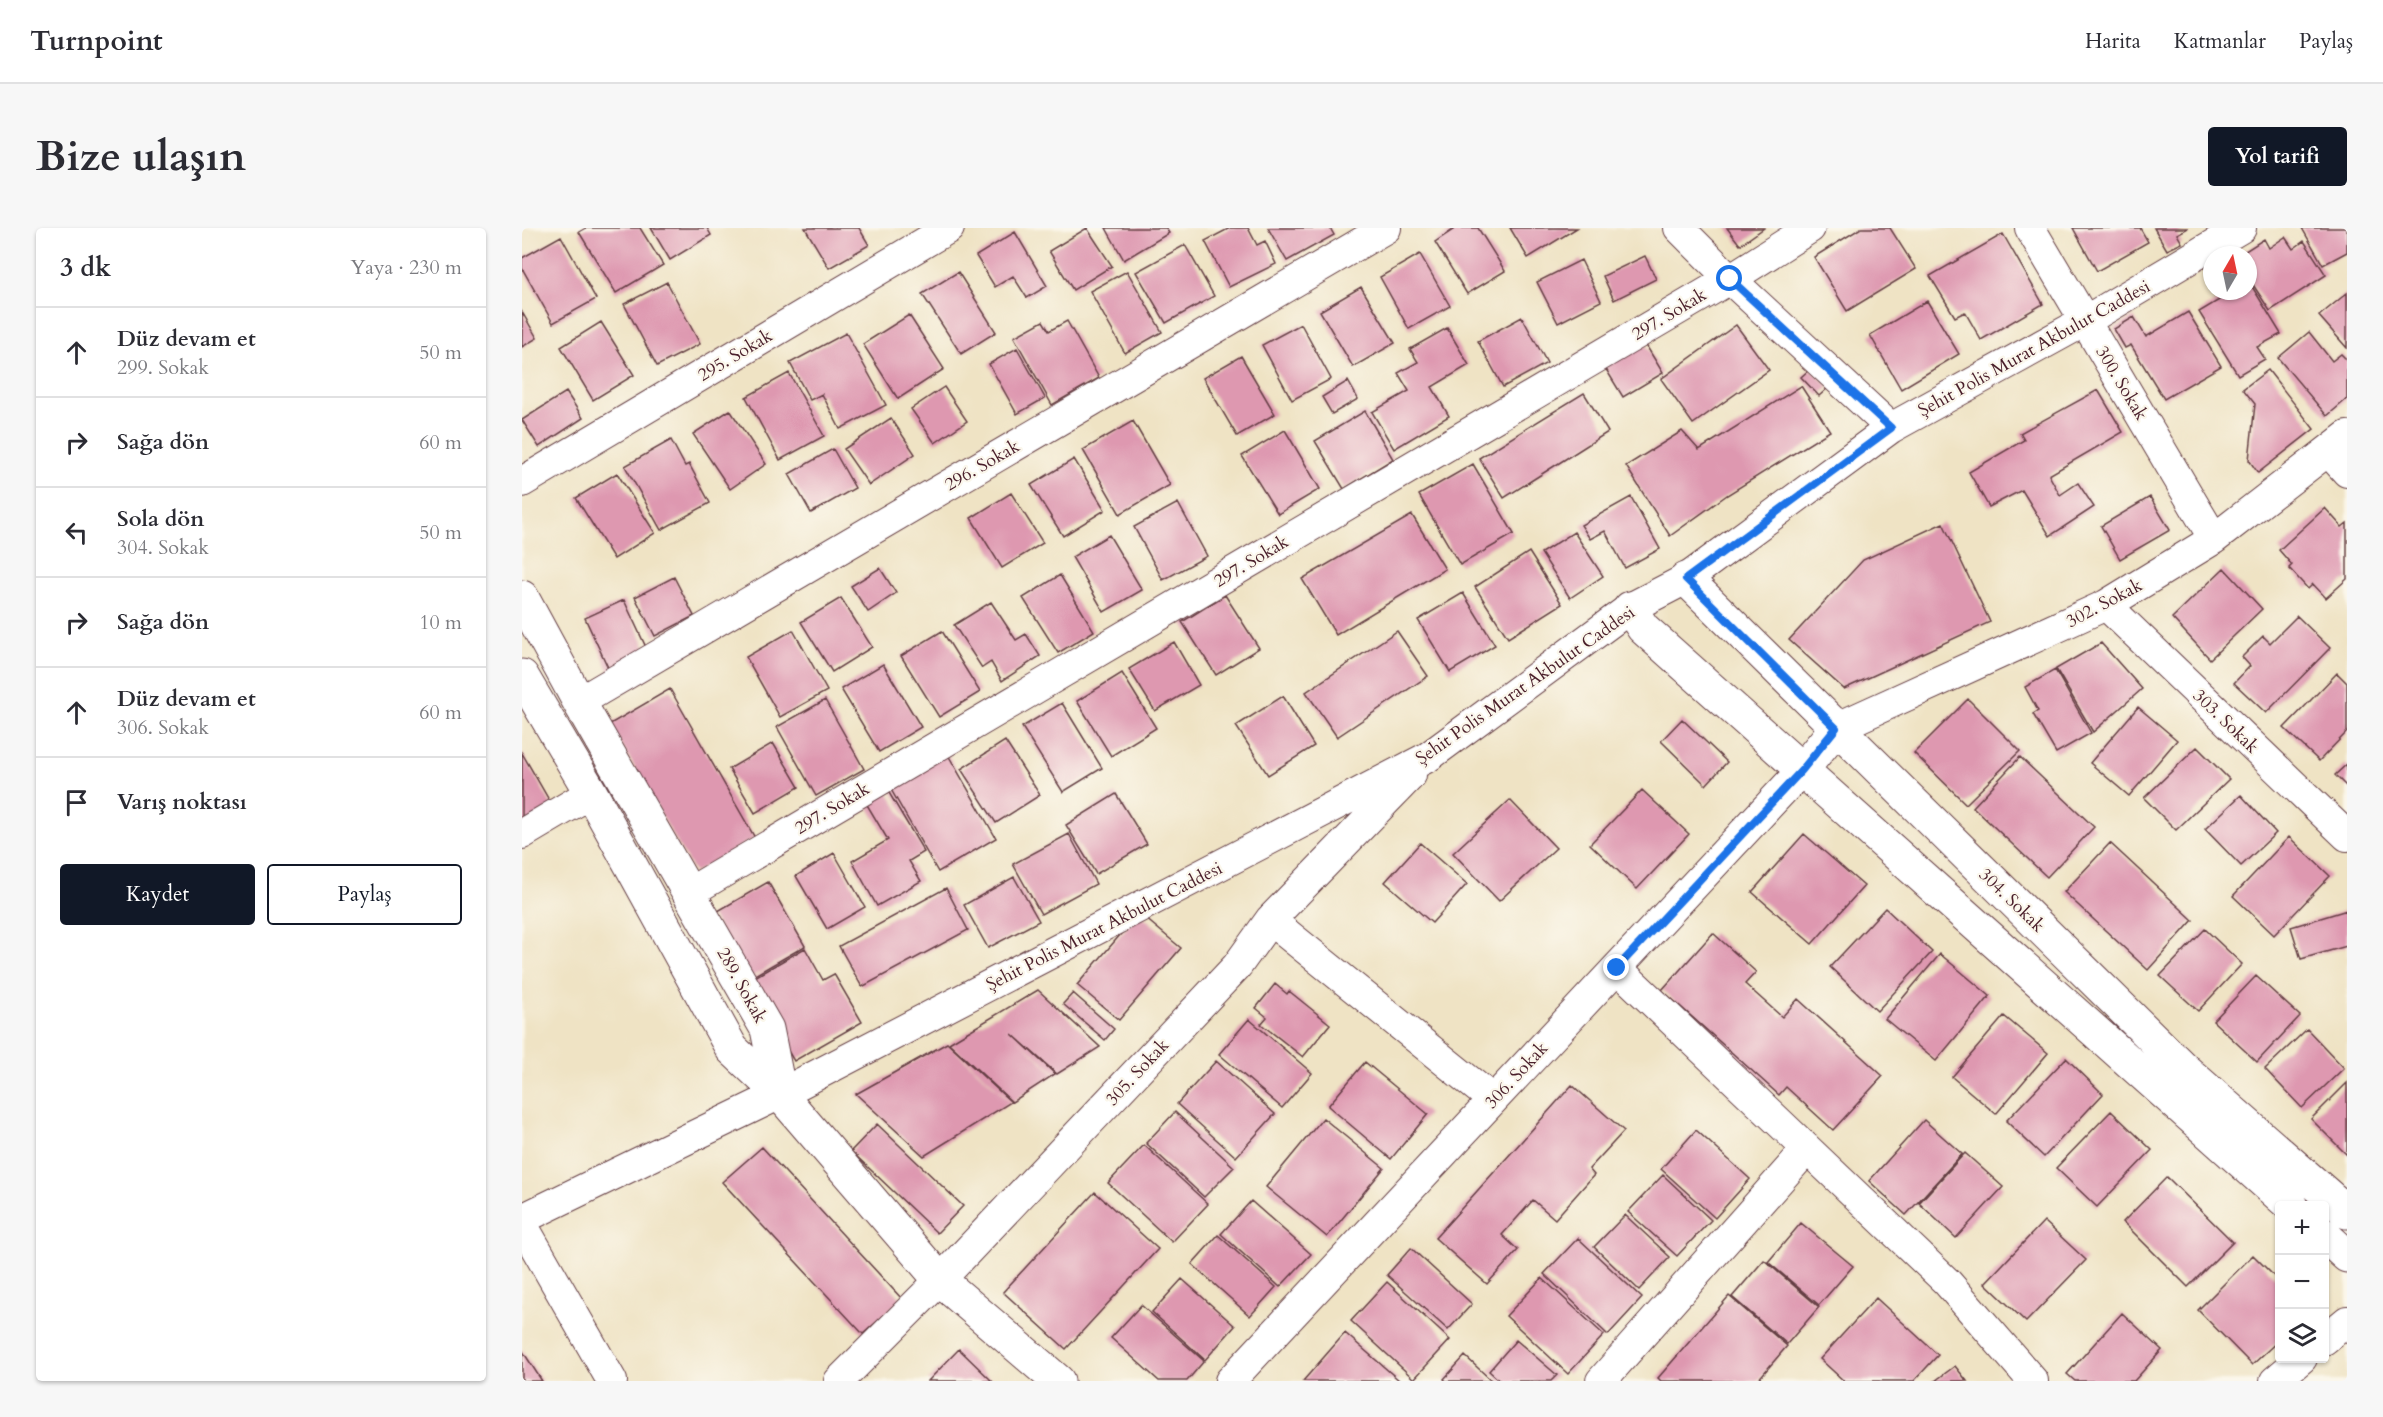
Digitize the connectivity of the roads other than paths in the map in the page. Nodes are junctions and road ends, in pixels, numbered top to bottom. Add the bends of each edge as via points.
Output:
1 (949, 228) edge
2 (1386, 228) edge
3 (1679, 228) edge
4 (1810, 228) edge
5 (2030, 228) edge
6 (2241, 228) edge
7 (1730, 279) junction
8 (2085, 321) junction
9 (1891, 428) junction
10 (2341, 453) edge
11 (522, 482) edge
12 (2214, 539) junction
13 (1686, 579) junction
14 (522, 597) edge
15 (2106, 605) junction
16 (1630, 608) junction
17 (522, 676) edge
18 (579, 702) junction
19 (1836, 728) junction
20 (1428, 757) junction
21 (1802, 770) junction
22 (591, 793) junction
23 (522, 834) edge
24 (2347, 836) edge
25 (690, 892) junction
26 (1270, 920) junction
27 (1617, 968) junction
28 (780, 1094) junction
29 (1493, 1100) junction
30 (1807, 1149) junction
31 (2285, 1201) edge
32 (2347, 1212) edge
33 (522, 1219) edge
34 (522, 1224) edge
35 (2329, 1239) edge
36 (2347, 1256) edge
37 (940, 1280) junction
38 (2347, 1321) edge
39 (2329, 1337) edge
40 (2297, 1363) edge
41 (612, 1381) edge
42 (839, 1381) edge
43 (1058, 1381) edge
44 (1230, 1381) edge
45 (1602, 1381) edge
46 (2033, 1381) edge
47 (2275, 1381) edge

1 - 11 street, 295. Sokak
2 - 18 street, 296. Sokak
3 - 7 street
4 - 7 street, 297. Sokak
5 - 8 street, 300. Sokak
6 - 8 street, Şehit Polis Murat Akbulut Caddesi
7 - 9 street
7 - 25 street, 297. Sokak
8 - 9 street, Şehit Polis Murat Akbulut Caddesi
8 - 12 street, 300. Sokak
9 - 13 street, Şehit Polis Murat Akbulut Caddesi
10 - 12 street, 302. Sokak
12 - 15 street, 302. Sokak
13 - 16 street, Şehit Polis Murat Akbulut Caddesi
13 - 19 street, 304. Sokak
14 - 18 street, 289. Sokak
15 - 19 street, 302. Sokak
15 - 24 street, 303. Sokak
16 - 20 street, Şehit Polis Murat Akbulut Caddesi
16 - 21 street via 1642,628
17 - 22 street
18 - 25 street, 289. Sokak
19 - 21 street
19 - 32 street, 304. Sokak via 2185,1070
20 - 26 street, 305. Sokak
20 - 28 street, Şehit Polis Murat Akbulut Caddesi
21 - 27 street, 306. Sokak
21 - 31 street
22 - 23 street
22 - 28 street via 732,1049
25 - 28 street, 289. Sokak via 766,1029
26 - 29 street
26 - 37 street, 305. Sokak via 1237,966
27 - 29 street, 306. Sokak
27 - 30 street
28 - 33 street, Şehit Polis Murat Akbulut Caddesi
28 - 37 street, 289. Sokak
29 - 44 street, 306. Sokak
30 - 45 street
30 - 46 street via 1947,1282
34 - 41 street
35 - 36 street
37 - 42 street, 305. Sokak
37 - 43 street, 289. Sokak
38 - 39 street
40 - 47 street

